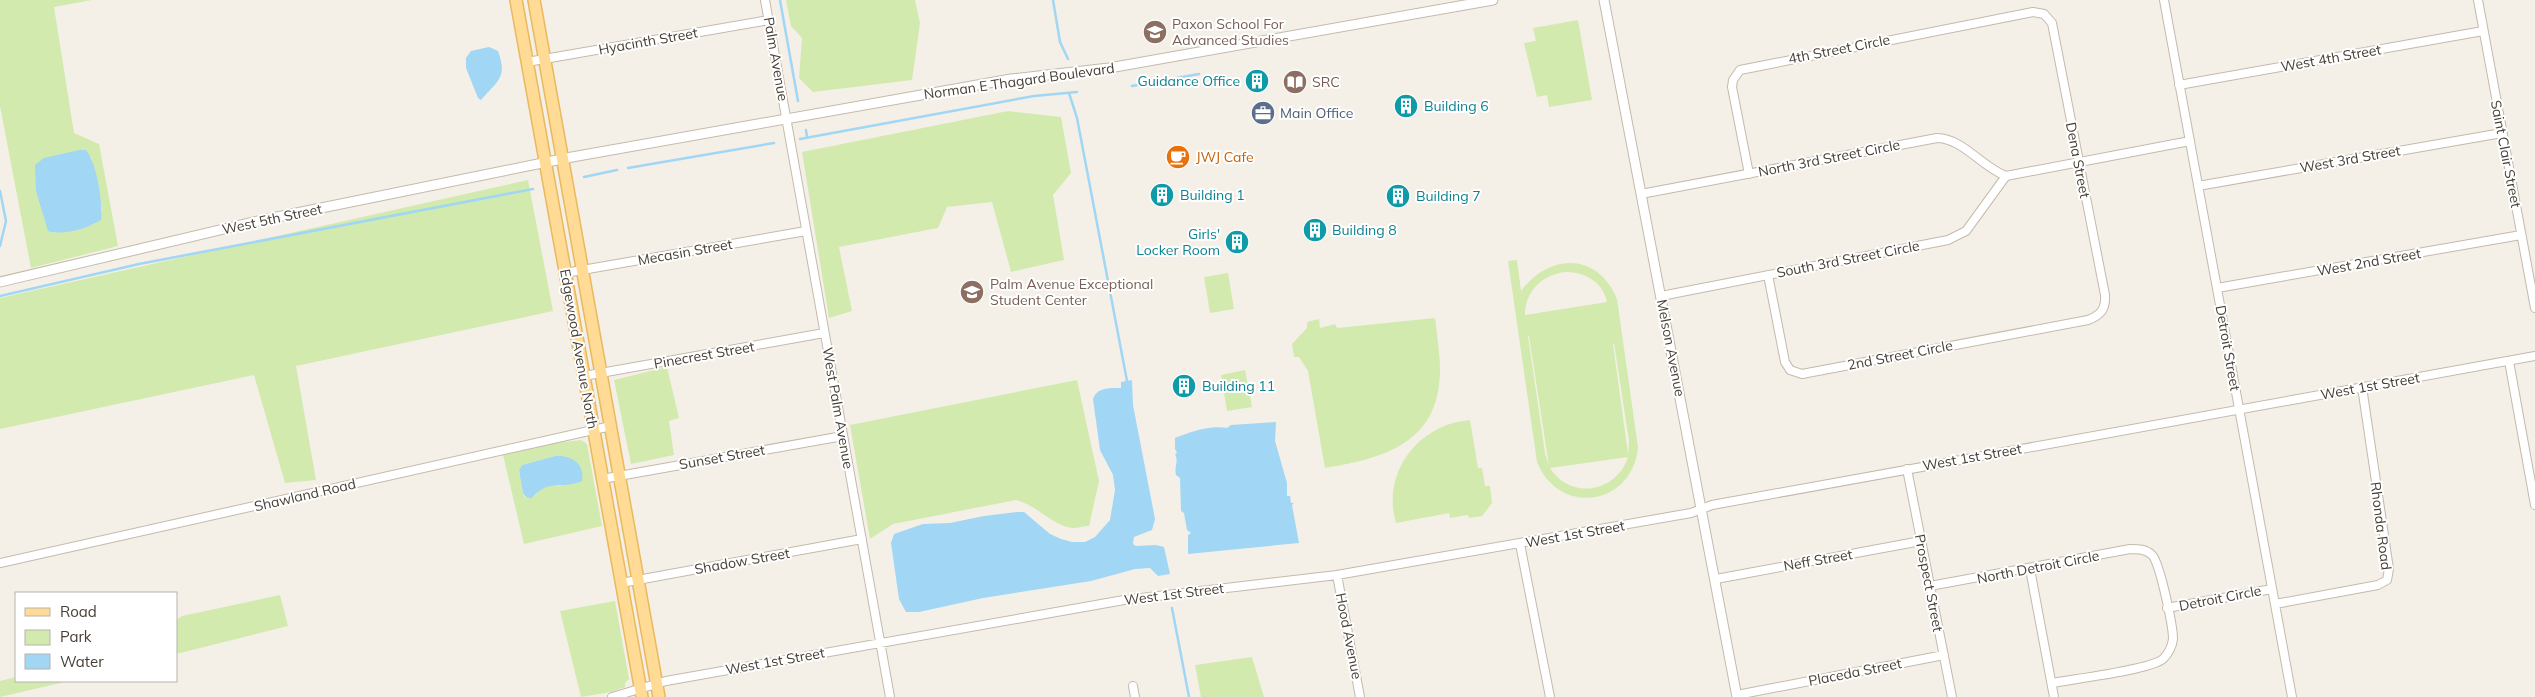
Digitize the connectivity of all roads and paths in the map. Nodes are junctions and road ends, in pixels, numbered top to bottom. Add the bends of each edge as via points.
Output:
1 (516, 0) edge
2 (534, 0) edge
3 (765, 0) edge
4 (1493, 0) edge
5 (1604, 0) edge
6 (2164, 0) edge
7 (2478, 0) edge
8 (2044, 14) joint
9 (769, 20) junction
10 (2483, 31) junction
11 (545, 59) junction
12 (527, 62) junction
13 (2180, 85) junction
14 (786, 119) junction
15 (2502, 133) junction
16 (2190, 141) junction
17 (563, 160) junction
18 (2079, 163) junction
19 (545, 164) junction
20 (1748, 174) junction
21 (2006, 176) junction
22 (2198, 186) junction
23 (1642, 194) junction
24 (806, 231) junction
25 (2522, 235) junction
26 (582, 270) junction
27 (565, 273) junction
28 (1768, 275) junction
29 (0, 282) edge
30 (2217, 288) junction
31 (1661, 296) junction
32 (2535, 308) edge
33 (2104, 310) joint
34 (824, 333) junction
35 (2535, 356) edge
36 (2509, 361) junction
37 (601, 373) junction
38 (584, 376) junction
39 (2362, 387) junction
40 (2239, 408) junction
41 (611, 426) junction
42 (594, 430) junction
43 (842, 436) junction
44 (1907, 469) junction
45 (619, 476) junction
46 (602, 479) junction
47 (2535, 505) edge
48 (1702, 508) junction
49 (862, 539) junction
50 (1921, 541) junction
51 (1520, 544) junction
52 (0, 563) edge
53 (2030, 569) junction
54 (1337, 575) junction
55 (1716, 579) junction
56 (638, 580) junction
57 (621, 583) junction
58 (1930, 586) junction
59 (2272, 589) junction
60 (2275, 604) junction
61 (2167, 608) junction
62 (880, 642) junction
63 (1944, 655) junction
64 (2052, 683) junction
65 (657, 685) junction
66 (1133, 686) dead end
67 (642, 694) edge
68 (1737, 696) edge
69 (612, 697) edge
70 (659, 697) edge
71 (890, 697) edge
72 (1135, 697) edge
73 (1360, 697) edge
74 (1550, 697) edge
75 (1952, 697) edge
76 (2054, 697) edge
77 (2292, 697) edge

1 - 12 main road, Edgewood Avenue North
2 - 11 main road, Edgewood Avenue North
3 - 9 street, Palm Avenue
4 - 14 street, Norman E Thagard Boulevard via 1122,66 1011,79
5 - 23 street, Melson Avenue
6 - 13 street, Detroit Street
7 - 10 street, Saint Clair Street
8 - 18 street, Dena Street via 2052,23
8 - 20 street, 4th Street Circle via 2033,12 1740,70 1732,87
9 - 11 street, Hyacinth Street
9 - 14 street, Palm Avenue
10 - 13 street, West 4th Street
10 - 15 street, Saint Clair Street
11 - 12 street, Hyacinth Street
11 - 17 main road, Edgewood Avenue North
12 - 19 main road, Edgewood Avenue North
13 - 16 street, Detroit Street
14 - 17 street, Norman E Thagard Boulevard
14 - 24 street, West Palm Avenue
15 - 22 street, West 3rd Street
15 - 25 street, Saint Clair Street
16 - 18 street
16 - 22 street, Detroit Street
17 - 19 street, Norman E Thagard Boulevard
17 - 26 main road, Edgewood Avenue North
18 - 21 street
18 - 33 street, Dena Street via 2105,295
19 - 27 main road, Edgewood Avenue North
19 - 29 street, West 5th Street via 262,220
20 - 21 street, North 3rd Street Circle via 1945,138
20 - 23 street, North 3rd Street Circle
21 - 28 street, South 3rd Street Circle via 1966,231 1957,236
22 - 30 street, Detroit Street
23 - 31 street, Melson Avenue
24 - 26 street, Mecasin Street
24 - 34 street, West Palm Avenue
25 - 30 street, West 2nd Street
25 - 32 street, Saint Clair Street
26 - 27 street, Mecasin Street
26 - 37 main road, Edgewood Avenue North
27 - 38 main road, Edgewood Avenue North
28 - 31 street, South 3rd Street Circle
28 - 33 street, 2nd Street Circle via 1785,362 1790,370 1802,374 2088,320
30 - 40 street, Detroit Street
31 - 48 street, Melson Avenue
34 - 37 street, Pinecrest Street
34 - 43 street, West Palm Avenue
35 - 36 street, West 1st Street
36 - 39 street, West 1st Street
36 - 47 street
37 - 38 street, Pinecrest Street
37 - 41 main road, Edgewood Avenue North
38 - 42 main road, Edgewood Avenue North
39 - 40 street, West 1st Street
39 - 60 street, Rhonda Road via 2389,569 2387,580 2378,585
40 - 44 street, West 1st Street
40 - 59 street, Detroit Street
41 - 42 street, Shawland Road
41 - 45 main road, Edgewood Avenue North
42 - 46 main road, Edgewood Avenue North
42 - 52 street, Shawland Road
43 - 45 street, Sunset Street
43 - 49 street, West Palm Avenue
44 - 48 street, West 1st Street
44 - 50 street, Prospect Street
45 - 46 street, Sunset Street
45 - 56 main road, Edgewood Avenue North
46 - 57 main road, Edgewood Avenue North
48 - 51 street, West 1st Street
48 - 55 street, Melson Avenue
49 - 56 street, Shadow Street
49 - 62 street, West Palm Avenue
50 - 55 street, Neff Street
50 - 58 street, Prospect Street
51 - 54 street, West 1st Street
51 - 74 street
53 - 58 street, North Detroit Circle
53 - 61 street, North Detroit Circle via 2130,549 2145,550 2158,564
53 - 64 street
54 - 62 street, West 1st Street via 1124,600
54 - 73 street, Hood Avenue
55 - 68 street, Melson Avenue
56 - 57 street, Shadow Street
56 - 65 main road, Edgewood Avenue North
57 - 67 main road, Edgewood Avenue North
58 - 63 street, Prospect Street
59 - 60 street, Detroit Street
59 - 61 street, Detroit Circle
60 - 77 street, Detroit Street
61 - 64 street via 2173,638 2168,653 2154,664
62 - 65 street, West 1st Street
62 - 71 street, West Palm Avenue
63 - 68 street, Placeda Street
63 - 75 street, Prospect Street
64 - 76 street
65 - 67 street, West 1st Street
65 - 70 main road, Edgewood Avenue North
66 - 72 street
67 - 69 street, West 1st Street

